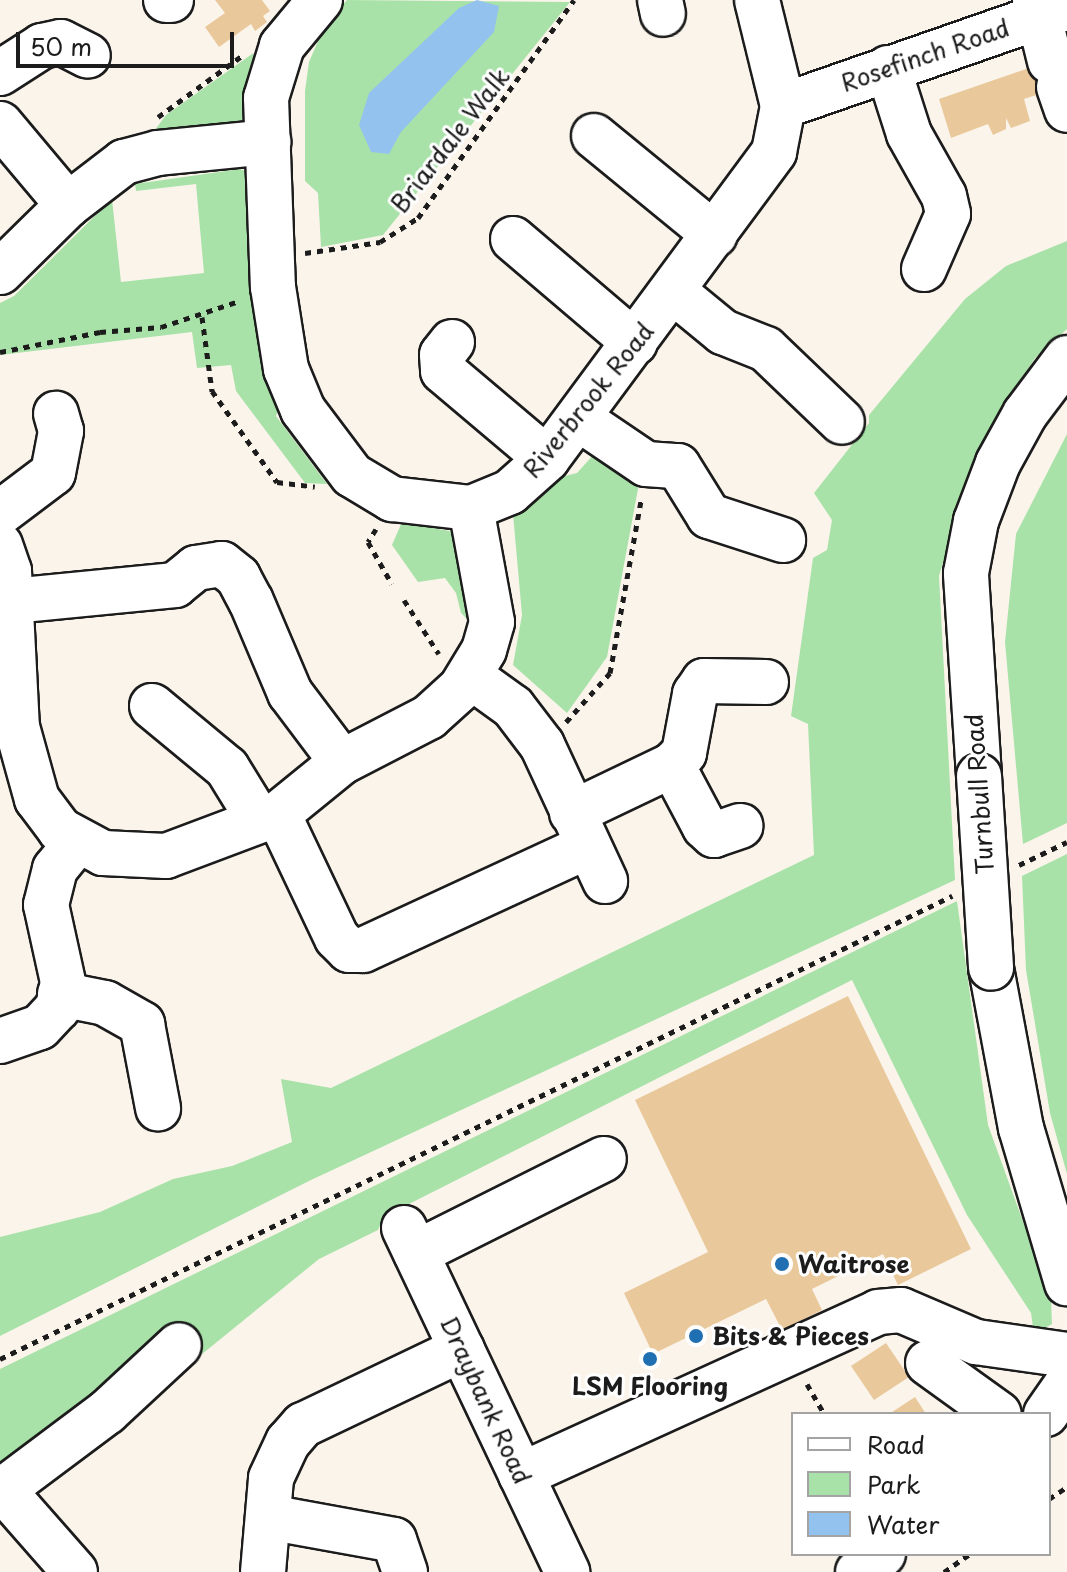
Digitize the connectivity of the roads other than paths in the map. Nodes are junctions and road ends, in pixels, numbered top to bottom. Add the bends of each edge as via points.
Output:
1 (757, 0) edge
2 (315, 1) edge
3 (1047, 7) edge
4 (88, 56) dead end
5 (888, 68) junction
6 (0, 73) edge
7 (1061, 96) edge
8 (783, 106) junction
9 (0, 124) edge
10 (594, 136) dead end
11 (1067, 139) edge
12 (268, 142) junction
13 (63, 210) junction
14 (715, 235) junction
15 (513, 239) dead end
16 (924, 269) dead end
17 (0, 272) edge
18 (673, 291) junction
19 (452, 342) dead end
20 (635, 343) junction
21 (1067, 358) edge
22 (56, 414) dead end
23 (578, 418) junction
24 (842, 422) dead end
25 (547, 459) junction
26 (471, 508) junction
27 (0, 513) edge
28 (783, 540) dead end
29 (0, 545) edge
30 (12, 601) junction
31 (466, 682) junction
32 (766, 682) dead end
33 (152, 706) dead end
34 (342, 762) junction
35 (672, 765) junction
36 (268, 817) junction
37 (740, 826) dead end
38 (77, 842) junction
39 (588, 847) junction
40 (60, 994) junction
41 (0, 1041) edge
42 (158, 1108) dead end
43 (604, 1159) dead end
44 (1064, 1265) edge
45 (179, 1345) dead end
46 (462, 1349) junction
47 (1067, 1355) edge
48 (928, 1363) dead end
49 (1067, 1384) edge
50 (996, 1412) edge
51 (1047, 1412) edge
52 (521, 1475) junction
53 (2, 1491) edge
54 (268, 1517) junction
55 (880, 1556) edge
56 (75, 1572) edge
57 (263, 1572) edge
58 (405, 1572) edge
59 (567, 1572) edge
60 (858, 1572) edge

1 - 8 street, Riverbrook Road
2 - 12 street, Riverbrook Road via 282,46 266,98
3 - 5 street, Rosefinch Road
3 - 7 street
4 - 6 street via 61,42 42,46
5 - 8 street, Rosefinch Road
5 - 16 street via 909,134 944,196 948,214
7 - 11 street
8 - 14 street, Riverbrook Road via 774,152
9 - 13 street
10 - 14 street
12 - 13 street via 124,162
12 - 26 street, Riverbrook Road via 273,272 286,369 303,410 352,475 392,499
13 - 17 street
14 - 18 street, Riverbrook Road
15 - 20 street
18 - 20 street, Riverbrook Road
18 - 24 street via 723,332 768,330
19 - 25 street via 442,355 443,371
20 - 23 street, Riverbrook Road
21 - 44 street, Turnbull Road, bridge via 1025,414 998,463 976,521 966,573 991,968 1018,1115
22 - 27 street via 61,431 53,473
23 - 25 street, Riverbrook Road
23 - 28 street via 646,464 686,450 709,516
25 - 26 street, Riverbrook Road via 510,492
26 - 31 street via 492,622
29 - 30 street
30 - 34 street via 175,585 196,568 222,564 238,577 290,693
30 - 38 street via 17,727 26,767 47,818
31 - 34 street via 429,717
31 - 39 street via 513,707 542,745
32 - 35 street via 704,681 695,694 684,753
33 - 36 street via 227,768
34 - 36 street
35 - 37 street via 705,827 714,835
35 - 39 street
36 - 38 street via 166,856 103,853
36 - 39 street via 337,938 349,950 363,950
38 - 40 street via 55,869 46,905 63,982
40 - 41 street via 58,1008 40,1027
40 - 42 street via 105,1003 142,1024
43 - 46 street, Draybank Road via 410,1241
45 - 53 street via 107,1412
46 - 52 street, Draybank Road
46 - 54 street via 303,1425 288,1442 271,1478
47 - 52 street via 976,1342 901,1310 878,1312
48 - 50 street
49 - 51 street
52 - 59 street, Draybank Road
53 - 56 street
54 - 57 street
54 - 58 street via 394,1540
55 - 60 street

